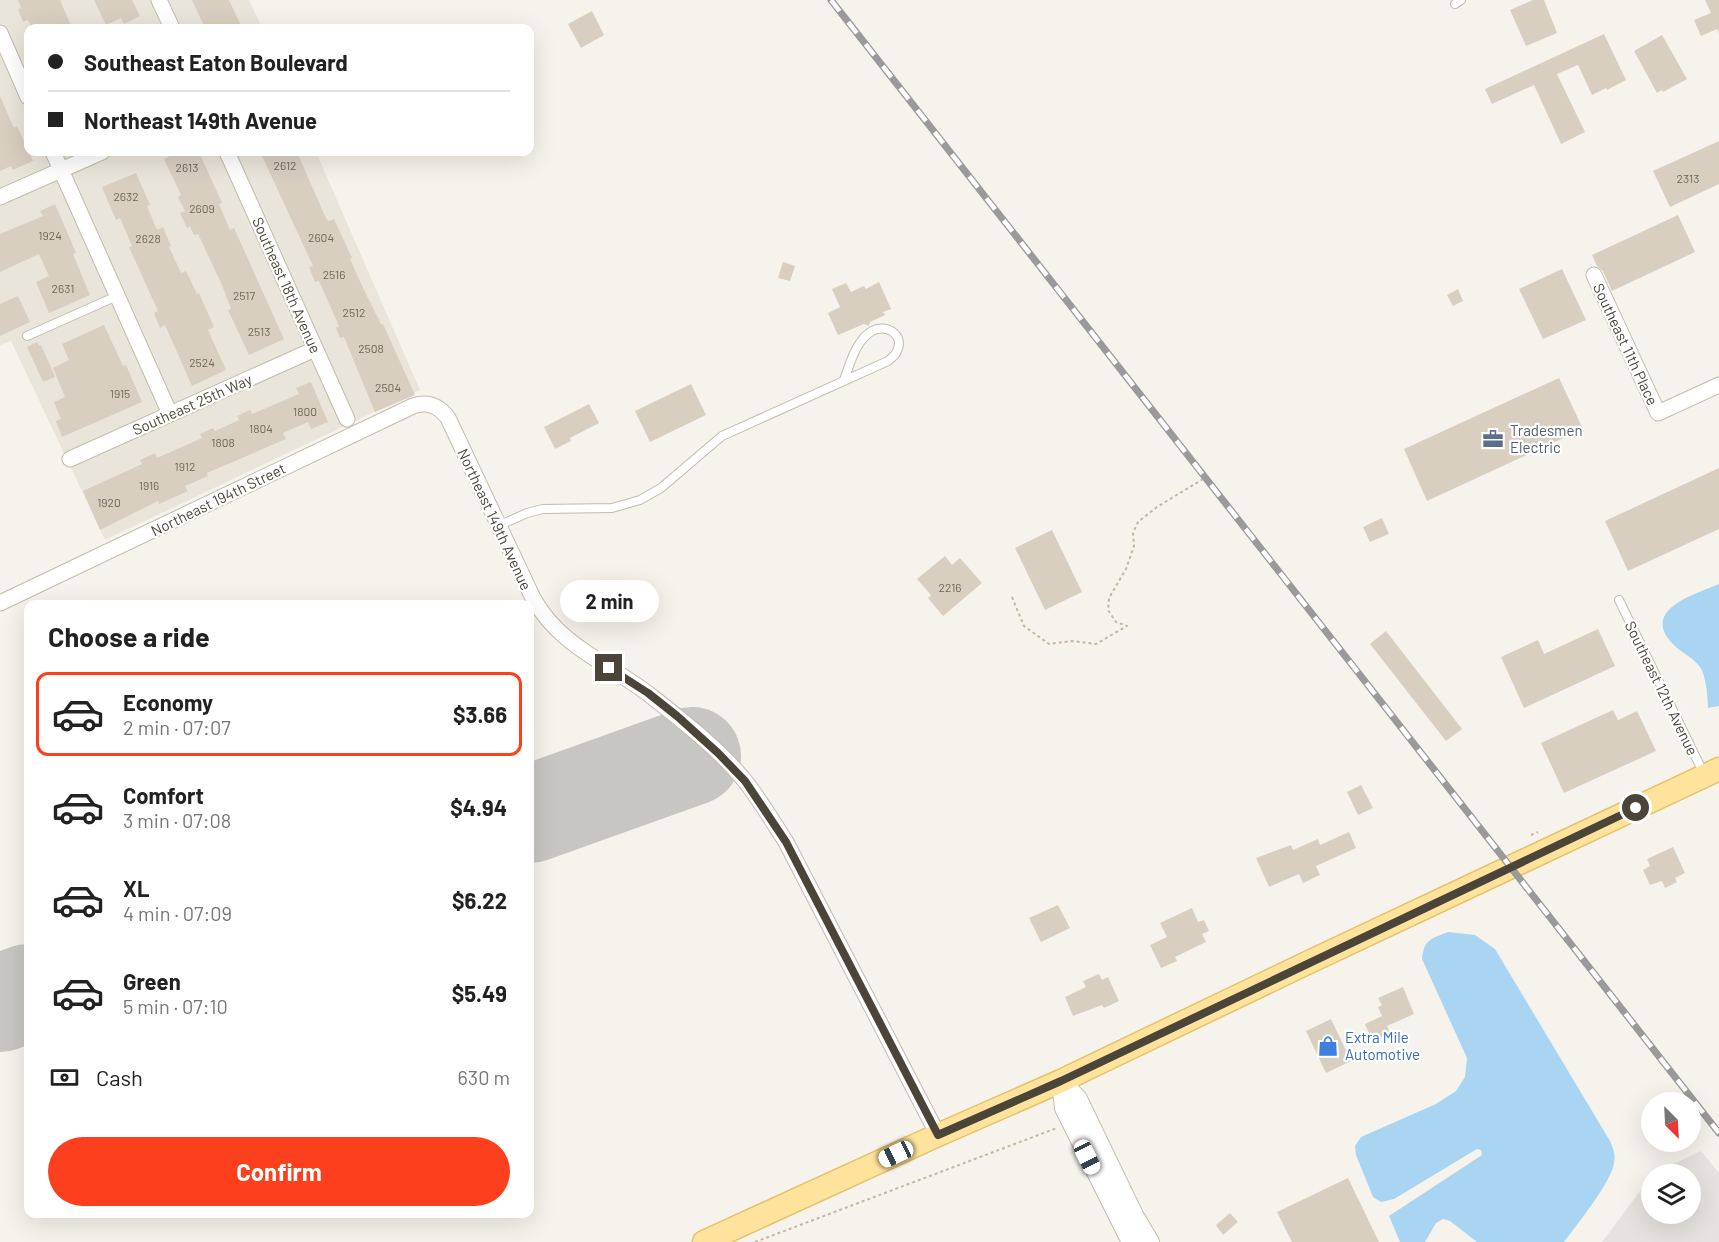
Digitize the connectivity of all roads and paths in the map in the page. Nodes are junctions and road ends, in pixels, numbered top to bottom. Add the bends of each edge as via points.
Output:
1 (159, 0) edge
2 (828, 0) edge
3 (169, 24) edge
4 (0, 33) edge
5 (24, 88) edge
6 (55, 156) edge
7 (93, 156) edge
8 (229, 156) edge
9 (61, 170) junction
10 (0, 198) edge
11 (1594, 275) dead end
12 (117, 296) junction
13 (27, 336) dead end
14 (315, 349) junction
15 (844, 380) junction
16 (1719, 385) edge
17 (438, 407) joint
18 (170, 414) junction
19 (347, 419) dead end
20 (70, 459) dead end
21 (1203, 479) junction
22 (498, 526) junction
23 (1012, 597) dead end
24 (533, 600) edge
25 (1619, 600) dead end
26 (534, 601) edge
27 (0, 603) edge
28 (1712, 772) edge
29 (1508, 868) junction
30 (1061, 1081) junction
31 (1057, 1128) dead end
32 (938, 1135) junction
33 (1719, 1137) edge
34 (704, 1242) edge
35 (755, 1242) edge
36 (1131, 1242) edge
37 (1150, 1242) edge

1 - 3 street
2 - 21 path
4 - 5 street
6 - 9 street
7 - 9 street
8 - 14 street, Southeast 18th Avenue
9 - 10 street
9 - 12 street
11 - 16 street, Southeast 11th Place via 1658,413
12 - 13 lane
12 - 18 street
14 - 18 street, Southeast 25th Way
14 - 19 street, Southeast 18th Avenue
15 - 15 lane via 888,361 897,352 899,341 895,333 885,328 873,330 862,340
15 - 22 lane via 722,436 661,488 640,500 612,508 543,509
17 - 22 street, Northeast 149th Avenue via 448,418
17 - 27 street, Northeast 194th Street via 413,406
18 - 20 street, Southeast 25th Way
21 - 23 path via 1138,522 1126,569 1109,598 1108,609 1116,622 1127,626 1096,644 1049,644 1024,626
21 - 29 path
22 - 24 street, Northeast 149th Avenue
25 - 28 lane, Southeast 12th Avenue
26 - 32 street, Northeast 149th Avenue via 558,632 677,716 745,781 786,842
28 - 29 main road
29 - 30 main road
29 - 33 path
30 - 32 main road
30 - 36 street via 1064,1108
30 - 37 street via 1078,1099
31 - 35 path
32 - 34 main road

